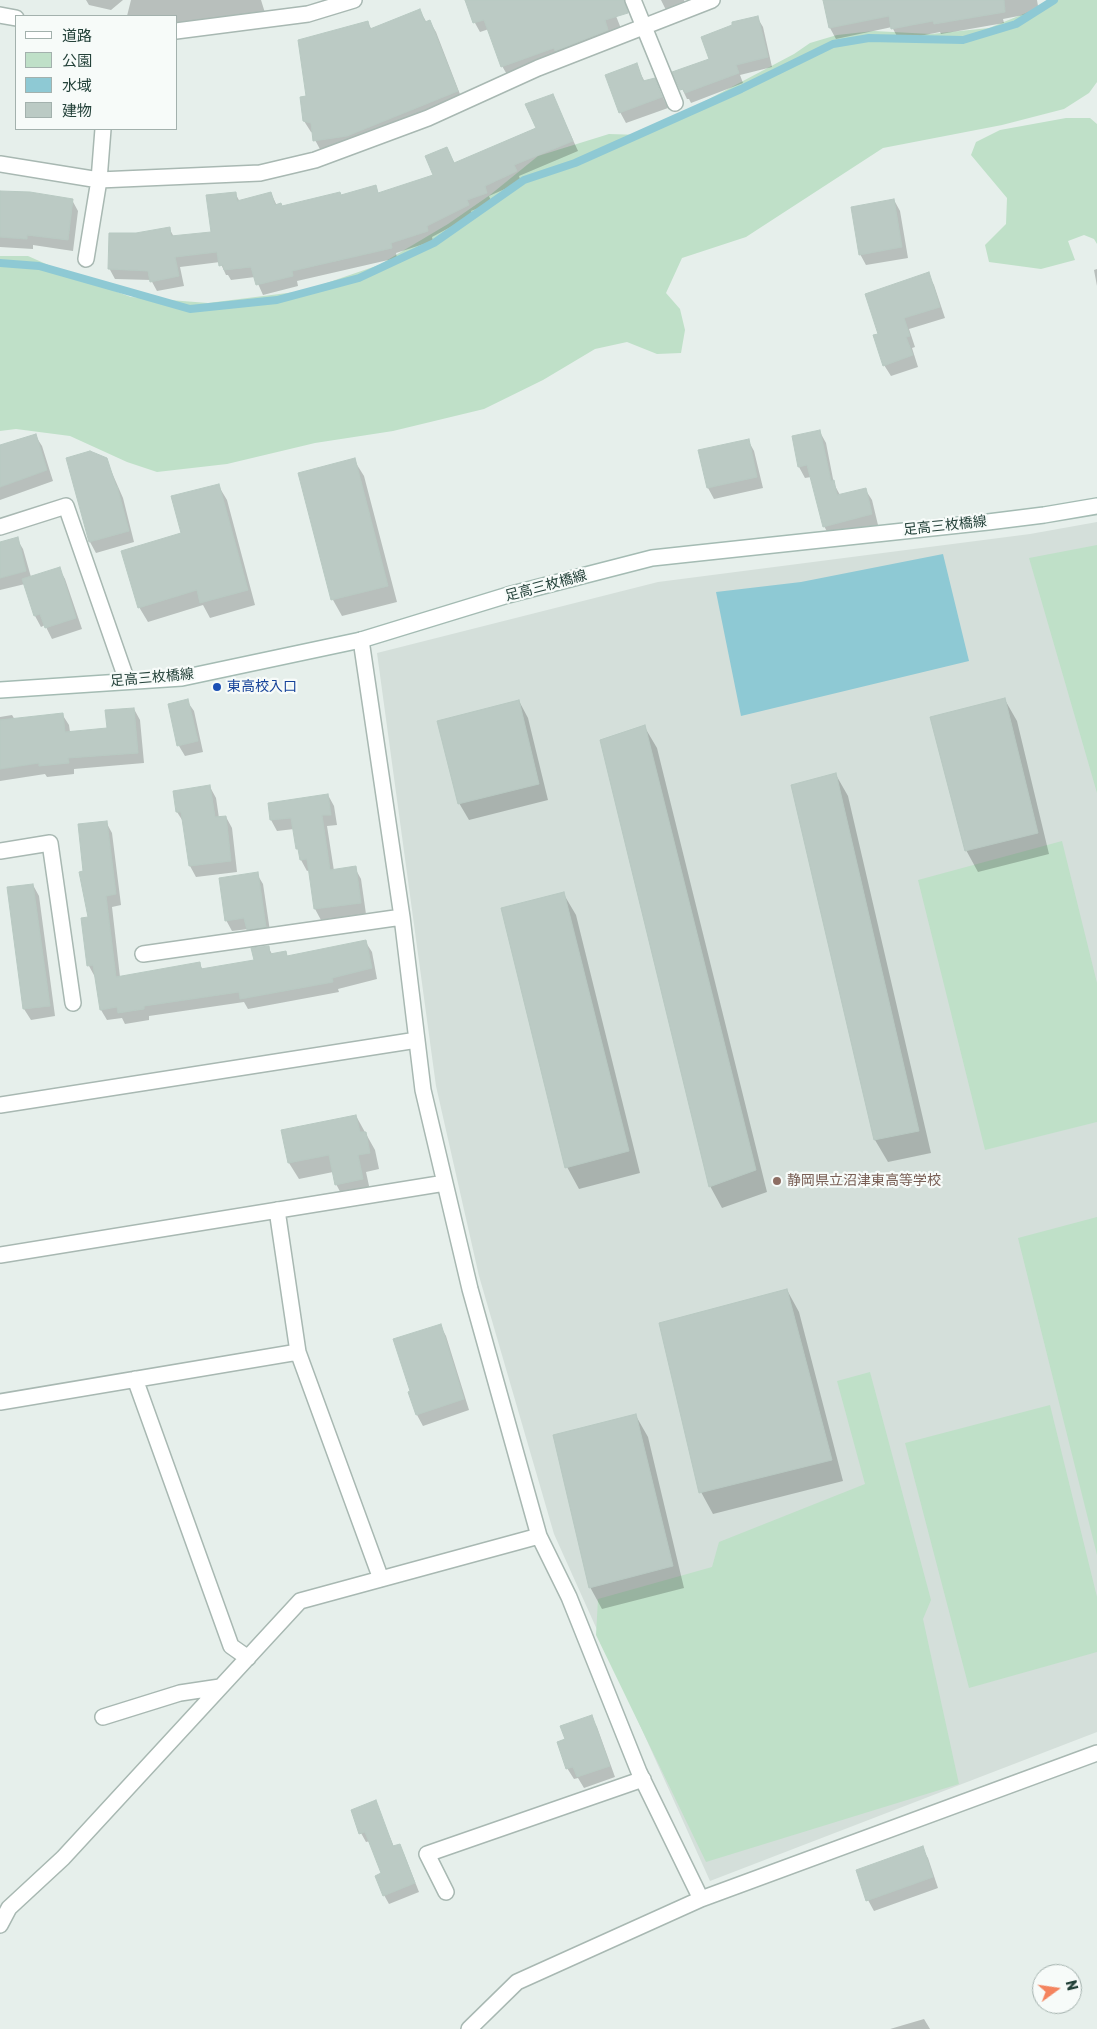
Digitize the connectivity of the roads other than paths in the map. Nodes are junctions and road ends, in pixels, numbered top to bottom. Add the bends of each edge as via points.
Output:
1 (354, 0) edge
2 (633, 0) edge
3 (712, 0) edge
4 (0, 15) edge
5 (15, 18) edge
6 (644, 27) junction
7 (178, 31) edge
8 (675, 103) dead end
9 (103, 130) edge
10 (0, 164) edge
11 (99, 180) junction
12 (86, 259) dead end
13 (1097, 506) edge
14 (0, 526) edge
15 (361, 640) junction
16 (127, 681) junction
17 (0, 690) edge
18 (0, 851) edge
19 (402, 917) junction
20 (143, 954) dead end
21 (73, 1003) dead end
22 (417, 1040) junction
23 (0, 1105) edge
24 (445, 1183) junction
25 (277, 1210) junction
26 (0, 1255) edge
27 (298, 1352) junction
28 (135, 1379) junction
29 (0, 1402) edge
30 (539, 1536) junction
31 (380, 1580) junction
32 (248, 1658) junction
33 (220, 1687) junction
34 (103, 1717) dead end
35 (1097, 1753) edge
36 (643, 1779) junction
37 (446, 1892) dead end
38 (701, 1899) junction
39 (0, 1925) edge
40 (469, 2029) edge

1 - 7 street via 308,14
2 - 6 street
3 - 6 street
4 - 5 street
6 - 8 street
6 - 11 street via 538,68 428,118 315,160 260,172
9 - 11 street
10 - 11 street
11 - 12 street
13 - 15 street, 足高三枚橋線 via 988,522 652,558 508,595
14 - 16 street via 66,506
15 - 16 street, 足高三枚橋線 via 182,678
15 - 19 street
16 - 17 street, 足高三枚橋線
18 - 21 street via 50,844
19 - 20 street
19 - 22 street
22 - 23 street
22 - 24 street via 423,1090
24 - 25 street
24 - 30 street via 470,1289
25 - 26 street
25 - 27 street
27 - 28 street
27 - 31 street
28 - 29 street
28 - 32 street via 231,1646
30 - 31 street
30 - 36 street via 569,1597
31 - 32 street via 300,1601
32 - 33 street
33 - 34 street via 180,1693
33 - 39 street via 62,1858 9,1908
35 - 38 street
36 - 37 street via 427,1854
36 - 38 street
38 - 40 street via 517,1982

